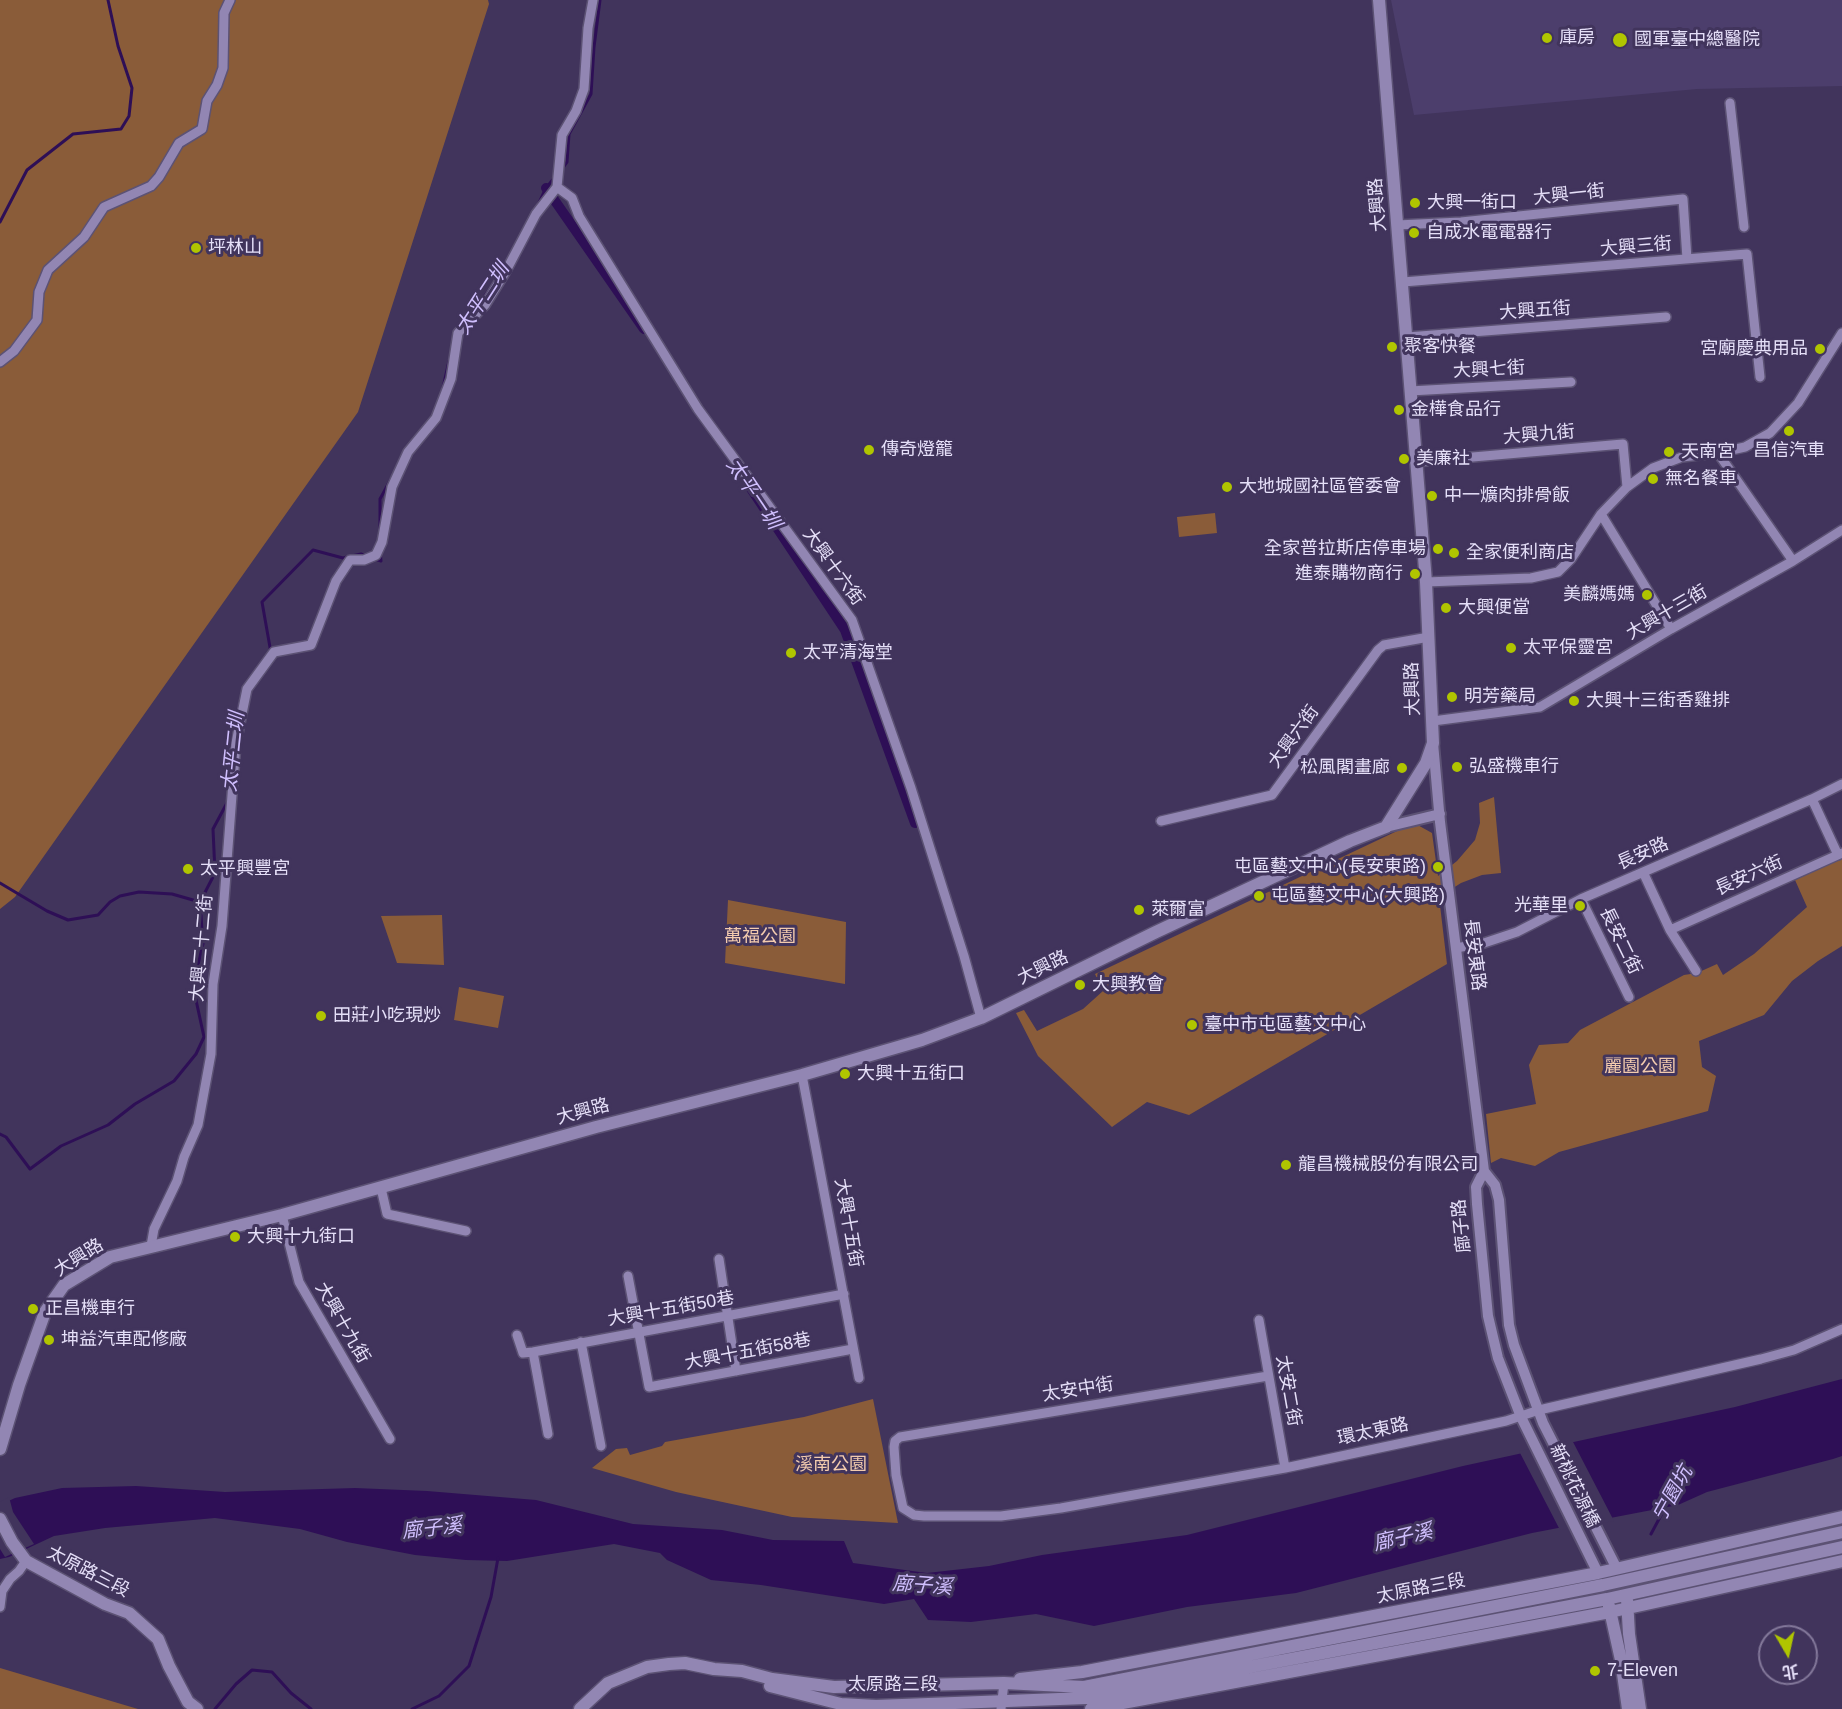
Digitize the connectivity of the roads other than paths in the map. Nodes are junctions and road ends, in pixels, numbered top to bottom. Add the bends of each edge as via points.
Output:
1 (230, 0) edge
2 (593, 0) edge
3 (1379, 0) edge
4 (1730, 103) dead end
5 (556, 187) junction
6 (1397, 225) junction
7 (1744, 227) dead end
8 (1687, 259) junction
9 (1403, 282) junction
10 (1666, 317) dead end
11 (1842, 333) edge
12 (1407, 337) junction
13 (0, 362) edge
14 (1760, 377) dead end
15 (1571, 382) dead end
16 (1410, 391) junction
17 (1718, 453) junction
18 (1415, 462) junction
19 (1627, 487) junction
20 (1601, 514) junction
21 (1842, 530) edge
22 (1793, 561) junction
23 (1426, 582) junction
24 (1671, 629) junction
25 (1430, 638) junction
26 (1433, 721) junction
27 (1433, 743) junction
28 (1842, 784) edge
29 (1812, 799) junction
30 (1440, 814) junction
31 (1161, 821) dead end
32 (1386, 827) junction
33 (1840, 854) edge
34 (1643, 872) junction
35 (1581, 899) junction
36 (1670, 930) junction
37 (1456, 948) junction
38 (1696, 971) dead end
39 (1629, 997) dead end
40 (981, 1018) junction
41 (802, 1075) junction
42 (1484, 1171) junction
43 (381, 1188) junction
44 (282, 1215) junction
45 (466, 1231) dead end
46 (150, 1246) junction
47 (719, 1259) dead end
48 (628, 1276) dead end
49 (844, 1294) junction
50 (728, 1316) junction
51 (1259, 1320) dead end
52 (1842, 1329) edge
53 (639, 1332) junction
54 (517, 1335) dead end
55 (581, 1342) junction
56 (853, 1349) junction
57 (533, 1352) junction
58 (736, 1371) junction
59 (1268, 1376) junction
60 (859, 1378) dead end
61 (1539, 1410) junction
62 (1524, 1421) junction
63 (548, 1434) dead end
64 (390, 1439) dead end
65 (602, 1446) dead end
66 (0, 1449) edge
67 (1285, 1468) junction
68 (903, 1508) joint
69 (1842, 1517) edge
70 (0, 1519) edge
71 (1842, 1532) edge
72 (1842, 1547) edge
73 (24, 1559) junction
74 (1842, 1561) edge
75 (1598, 1573) junction
76 (1619, 1575) junction
77 (1603, 1585) junction
78 (1627, 1601) junction
79 (1609, 1606) junction
80 (0, 1607) edge
81 (714, 1669) junction
82 (1004, 1683) junction
83 (1004, 1706) edge
84 (878, 1707) edge
85 (197, 1709) edge
86 (580, 1709) edge
87 (1023, 1709) edge
88 (1091, 1709) edge
89 (1628, 1709) edge
90 (1640, 1709) edge

1 - 13 street via 224,13 223,68 207,101 202,129 179,143 151,186 104,207 84,237 48,270 39,292 37,320 14,351
2 - 5 street via 584,89 562,135
3 - 6 main road, 大興路
4 - 7 street
5 - 40 street, 大興十六街 via 572,198 579,216 698,409 852,620 911,788
5 - 46 street, 大興二十二街 via 536,214 485,306 458,333 451,379 436,418 408,452 392,488 376,555 350,560 336,581 310,645 274,652 247,689 236,743 222,926 213,984 211,1054 198,1125
6 - 8 street, 大興一街 via 1683,199
6 - 9 main road, 大興路
8 - 9 street, 大興三街
8 - 14 street, 大興三街 via 1748,254
9 - 12 main road, 大興路
10 - 12 street, 大興五街
11 - 17 street via 1783,421 1745,447
12 - 16 main road, 大興路
15 - 16 street, 大興七街
16 - 18 main road, 大興路
17 - 19 street via 1682,457 1653,468
17 - 22 street
18 - 19 street, 大興九街 via 1623,444
18 - 23 main road, 大興路
19 - 20 street
20 - 23 street via 1558,572 1531,578
20 - 24 street
21 - 22 street, 大興十三街
22 - 24 street, 大興十三街
23 - 25 main road, 大興路
24 - 26 street, 大興十三街 via 1540,707
25 - 26 main road, 大興路
25 - 31 street, 大興六街 via 1384,645 1378,650 1272,795
26 - 27 main road, 大興路
27 - 30 street, 長安東路
27 - 32 main road, 大興路 via 1426,763
28 - 29 street, 長安路
29 - 33 street
29 - 34 street, 長安路
30 - 32 street
30 - 37 street, 長安東路
32 - 40 main road, 大興路
33 - 36 street, 長安六街
34 - 35 street, 長安路
34 - 36 street
35 - 37 street, 長安路 via 1517,932
35 - 39 street, 長安二街
36 - 38 street
37 - 42 street, 長安東路
40 - 41 main road, 大興路 via 922,1040
41 - 43 main road, 大興路 via 596,1127
41 - 49 street, 大興十五街
42 - 61 street via 1496,1185 1499,1200 1511,1335
42 - 62 street, 廍子路 via 1476,1187 1488,1316 1500,1365
43 - 44 main road, 大興路
43 - 45 street via 387,1214
44 - 46 main road, 大興路
44 - 64 street, 大興十九街 via 299,1282
46 - 66 main road, 大興路 via 110,1257 64,1285 45,1311
47 - 50 street
48 - 53 street
49 - 50 street, 大興十五街50巷
49 - 56 street, 大興十五街
50 - 53 street, 大興十五街50巷
50 - 58 street
51 - 59 street, 太安二街
52 - 61 street, 環太東路 via 1778,1355
53 - 55 street, 大興十五街50巷
53 - 58 street, 大興十五街58巷 via 649,1387
54 - 57 street via 523,1353
55 - 57 street, 大興十五街50巷
55 - 65 street
56 - 58 street, 大興十五街58巷
56 - 60 street, 大興十五街
57 - 63 street
59 - 67 street, 太安二街
59 - 68 street, 太安中街 via 900,1437 895,1441 896,1475
61 - 62 street, 環太東路
61 - 76 street, 新桃花源橋
62 - 67 street, 環太東路
62 - 75 street, 新桃花源橋
67 - 68 street, 環太東路 via 1001,1516 924,1516
69 - 76 main road, 太原路三段
70 - 73 main road
71 - 76 main road, 太原路三段
72 - 78 main road, 太原路三段
73 - 80 street via 2,1591
73 - 85 main road, 太原路三段 via 129,1613 158,1639 189,1702
74 - 78 main road, 太原路三段
75 - 76 main road, 太原路三段
75 - 77 main road
75 - 82 main road, 太原路三段 via 1082,1672
76 - 77 main road, 太原路三段
76 - 78 main road
77 - 79 main road
77 - 82 main road, 太原路三段 via 1084,1686
78 - 79 main road, 太原路三段
78 - 90 main road
79 - 83 main road, 太原路三段 via 1086,1698
79 - 88 main road, 太原路三段
79 - 89 main road
81 - 82 main road, 太原路三段 via 834,1687
81 - 84 main road, 太原路三段 via 842,1704
81 - 86 main road, 太原路三段 via 685,1663 647,1667 608,1683
82 - 83 street
83 - 84 main road, 太原路三段
83 - 87 main road, 太原路三段

